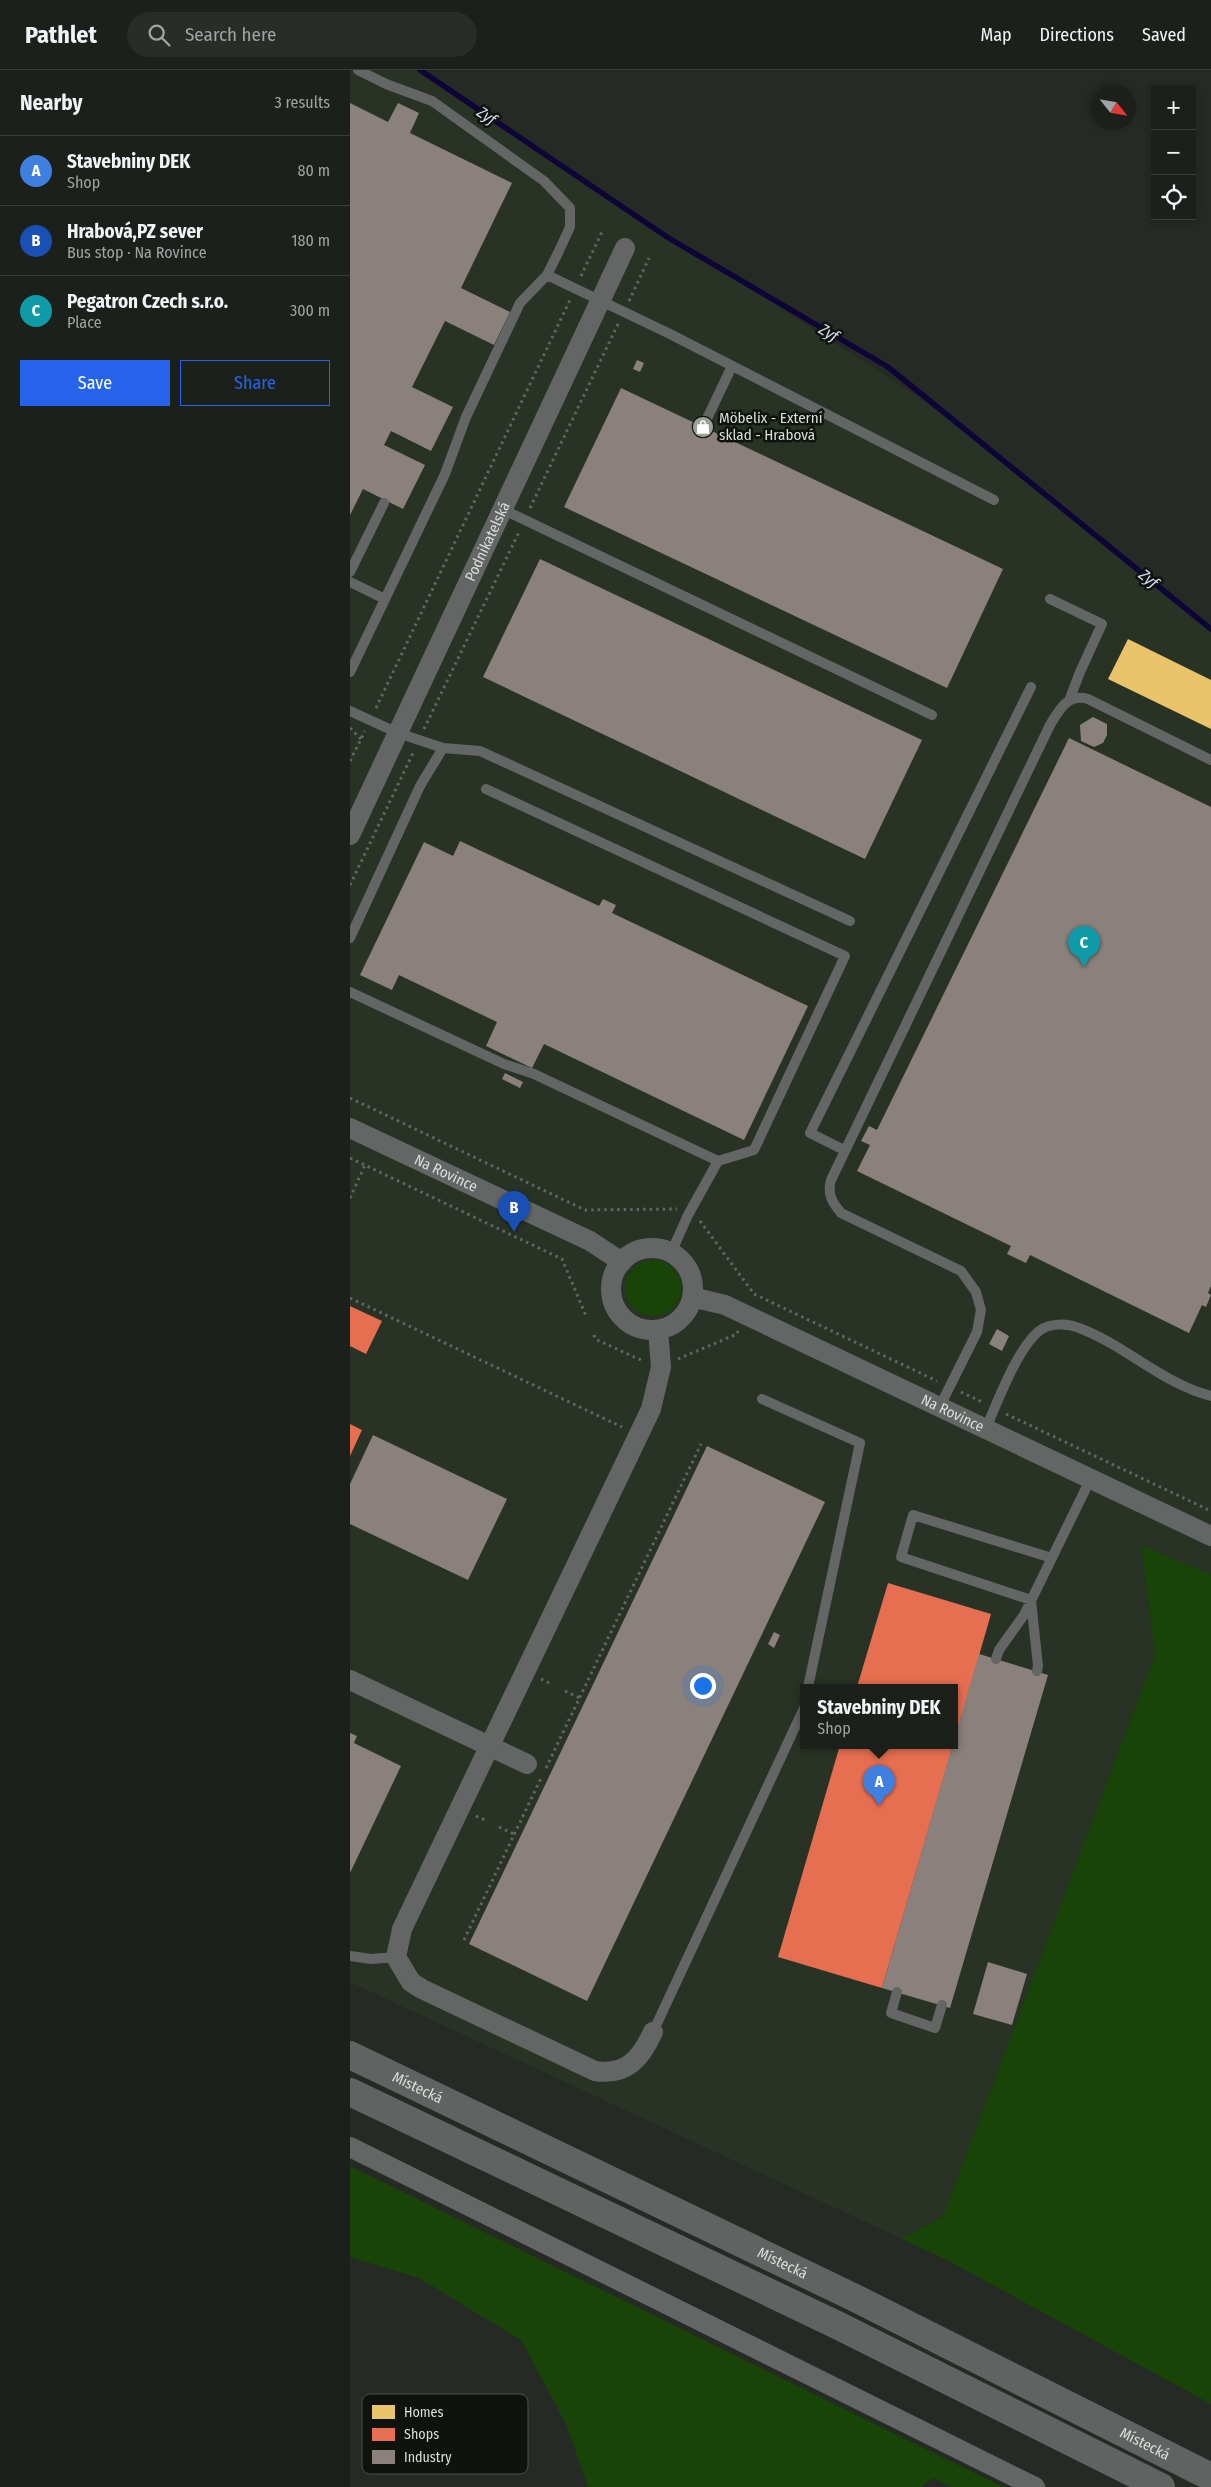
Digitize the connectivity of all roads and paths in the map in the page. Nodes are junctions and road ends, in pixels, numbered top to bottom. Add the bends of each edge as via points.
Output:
1 (358, 70) edge
2 (602, 232) dead end
3 (625, 248) dead end
4 (649, 258) dead end
5 (547, 275) junction
6 (576, 288) junction
7 (600, 300) junction
8 (624, 312) junction
9 (732, 366) junction
10 (703, 427) dead end
11 (994, 500) dead end
12 (384, 503) dead end
13 (502, 509) junction
14 (524, 520) junction
15 (350, 572) edge
16 (350, 582) edge
17 (385, 599) junction
18 (1050, 599) dead end
19 (350, 672) edge
20 (1031, 687) dead end
21 (1069, 701) junction
22 (350, 711) edge
23 (932, 715) dead end
24 (371, 720) junction
25 (350, 728) edge
26 (398, 733) junction
27 (361, 739) junction
28 (419, 740) junction
29 (443, 748) junction
30 (1211, 760) edge
31 (350, 762) edge
32 (486, 789) dead end
33 (350, 835) edge
34 (350, 885) edge
35 (850, 922) dead end
36 (350, 938) edge
37 (350, 992) edge
38 (350, 1099) edge
39 (350, 1128) edge
40 (844, 1150) junction
41 (350, 1158) edge
42 (718, 1161) junction
43 (365, 1165) junction
44 (350, 1198) edge
45 (679, 1210) dead end
46 (696, 1219) dead end
47 (671, 1253) junction
48 (622, 1262) junction
49 (754, 1294) dead end
50 (692, 1297) junction
51 (350, 1298) edge
52 (586, 1316) dead end
53 (739, 1328) dead end
54 (658, 1330) junction
55 (594, 1335) dead end
56 (670, 1360) dead end
57 (648, 1361) dead end
58 (1211, 1396) edge
59 (762, 1399) dead end
60 (940, 1406) junction
61 (986, 1428) junction
62 (627, 1430) dead end
63 (701, 1444) dead end
64 (1091, 1478) junction
65 (1211, 1536) edge
66 (1052, 1558) junction
67 (1031, 1600) junction
68 (996, 1659) dead end
69 (1036, 1671) dead end
70 (350, 1680) edge
71 (809, 1684) edge
72 (565, 1690) dead end
73 (580, 1698) junction
74 (800, 1717) edge
75 (488, 1746) junction
76 (527, 1764) dead end
77 (499, 1827) dead end
78 (515, 1834) junction
79 (464, 1940) dead end
80 (350, 1956) edge
81 (396, 1957) junction
82 (897, 1992) dead end
83 (942, 2005) dead end
84 (653, 2032) joint
85 (350, 2056) edge
86 (350, 2092) edge
87 (350, 2147) edge
88 (1211, 2477) edge
89 (1035, 2487) edge
90 (1161, 2487) edge

1 - 5 lane via 432,100 544,181 570,208 570,227
2 - 6 path
3 - 7 street, Podnikatelská
4 - 8 path
5 - 6 lane
5 - 17 lane via 520,303 466,417 445,474
6 - 7 lane
6 - 24 path
7 - 8 lane
7 - 13 street, Podnikatelská
8 - 9 lane
8 - 14 path
9 - 10 lane
9 - 11 lane
12 - 15 lane
13 - 14 lane
13 - 26 street, Podnikatelská
14 - 23 lane
14 - 28 path
16 - 17 lane
17 - 19 lane
18 - 21 lane via 1102,624
20 - 40 lane via 810,1133
21 - 30 lane via 1088,699
21 - 40 lane via 1050,725
22 - 24 lane
24 - 26 lane
24 - 27 path
25 - 27 path
26 - 28 lane
26 - 33 street, Podnikatelská
27 - 31 path
28 - 29 lane
28 - 34 path
29 - 35 lane via 480,751
29 - 36 lane via 420,786
32 - 42 lane via 845,956 754,1150
37 - 42 lane
38 - 45 path via 584,1210
39 - 48 street, Na Rovince via 590,1241
40 - 60 lane via 828,1189 831,1201 840,1213 961,1271 976,1292 981,1310 977,1332
41 - 43 path
42 - 47 lane
43 - 44 path
43 - 52 path via 562,1259
46 - 49 path via 703,1222
47 - 48 street via 645,1249
47 - 50 street via 682,1260 689,1271
48 - 54 street via 612,1285 617,1310 634,1326
50 - 54 street via 680,1319
50 - 60 street, Na Rovince via 725,1305
51 - 62 path
53 - 56 path via 737,1334
54 - 75 street via 661,1367 651,1409
55 - 57 path via 595,1339
58 - 61 lane via 1173,1380 1079,1328 1060,1325 1040,1331 1023,1349
59 - 71 lane via 860,1443
60 - 61 street, Na Rovince
61 - 64 street, Na Rovince
63 - 73 path
64 - 65 street, Na Rovince
64 - 66 lane
66 - 67 lane
66 - 67 lane via 912,1515 901,1557
67 - 68 lane
67 - 69 lane
70 - 75 street
72 - 73 path
73 - 78 path
74 - 84 lane
75 - 76 street
75 - 81 street via 402,1929
77 - 78 path
78 - 79 path
80 - 81 lane via 371,1959
81 - 84 street via 411,1982 422,1989 595,2071 621,2070 635,2061 645,2050
82 - 83 lane via 891,2013 935,2028
85 - 88 highway, Místecká via 851,2296
86 - 90 highway, Místecká via 846,2330
87 - 89 street

